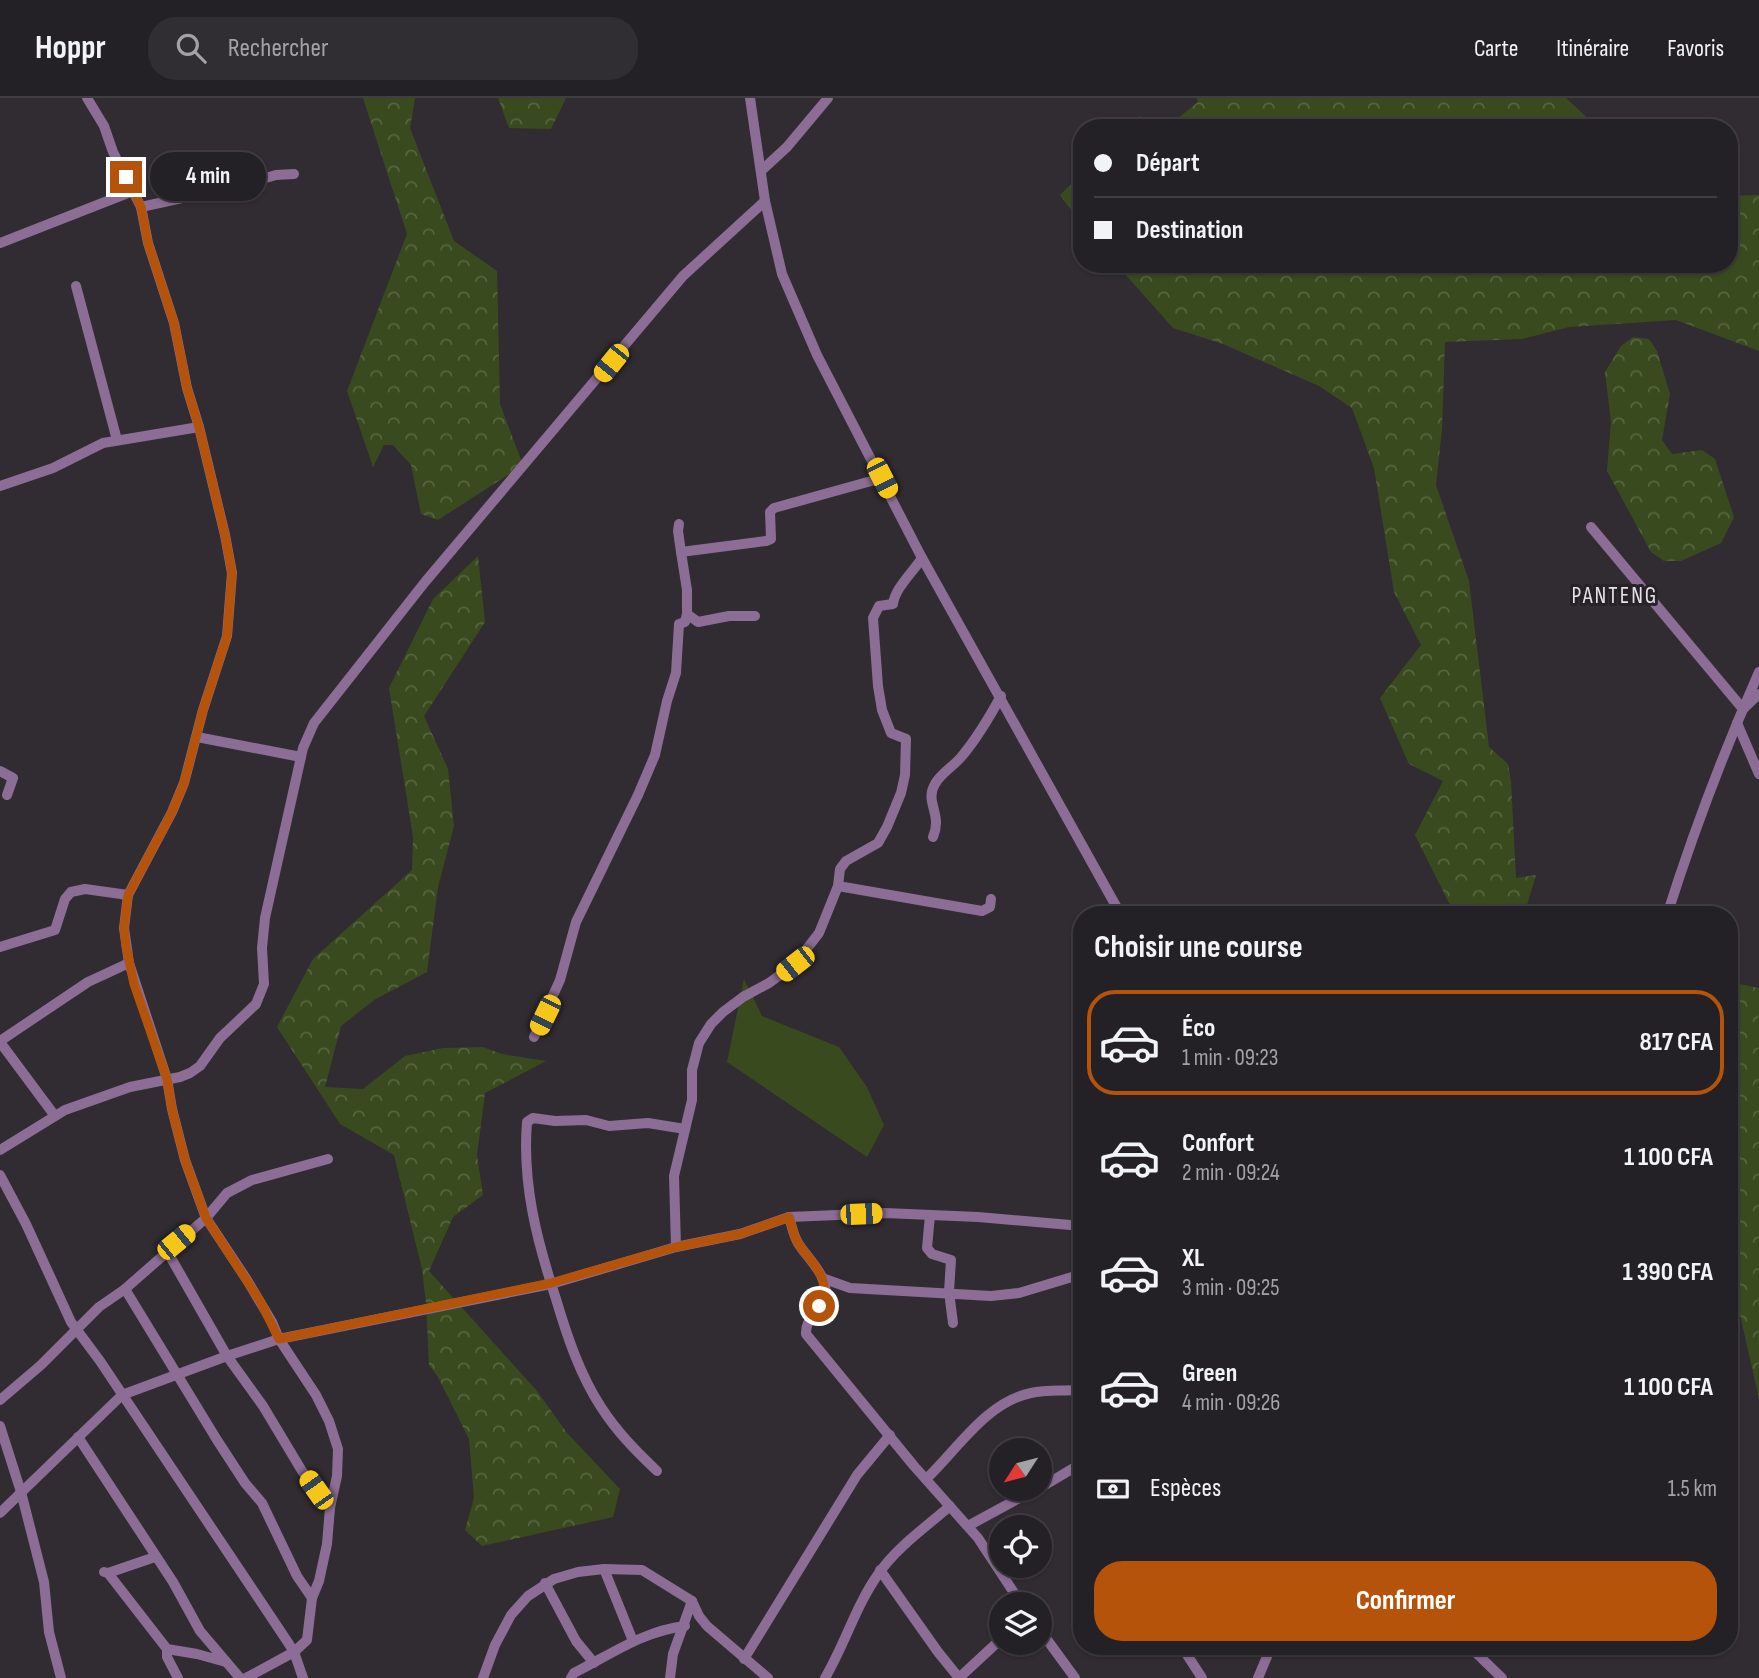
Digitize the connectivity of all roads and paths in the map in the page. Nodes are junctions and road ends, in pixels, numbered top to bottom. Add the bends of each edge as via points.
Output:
1 (87, 98) edge
2 (750, 98) edge
3 (828, 98) edge
4 (762, 170) junction
5 (294, 174) dead end
6 (133, 191) junction
7 (765, 201) junction
8 (141, 207) junction
9 (0, 243) edge
10 (76, 286) dead end
11 (199, 427) junction
12 (117, 440) junction
13 (882, 478) junction
14 (0, 486) edge
15 (680, 524) dead end
16 (1591, 527) dead end
17 (681, 552) junction
18 (922, 558) junction
19 (687, 614) junction
20 (755, 616) dead end
21 (1759, 672) edge
22 (1759, 694) edge
23 (1001, 696) junction
24 (1743, 709) junction
25 (1737, 723) junction
26 (197, 737) junction
27 (301, 757) junction
28 (0, 771) edge
29 (1759, 774) edge
30 (7, 795) dead end
31 (933, 836) dead end
32 (838, 886) junction
33 (128, 895) junction
34 (991, 899) dead end
35 (1116, 906) edge
36 (1670, 906) edge
37 (0, 947) edge
38 (129, 963) junction
39 (534, 1037) dead end
40 (0, 1042) edge
41 (167, 1079) junction
42 (55, 1116) junction
43 (685, 1129) junction
44 (0, 1150) edge
45 (328, 1159) dead end
46 (0, 1175) edge
47 (930, 1215) junction
48 (789, 1217) junction
49 (206, 1218) junction
50 (1073, 1225) edge
51 (676, 1247) junction
52 (167, 1251) junction
53 (1073, 1277) edge
54 (822, 1278) junction
55 (551, 1283) junction
56 (125, 1289) junction
57 (949, 1292) junction
58 (953, 1323) dead end
59 (76, 1329) junction
60 (279, 1339) junction
61 (227, 1356) junction
62 (177, 1374) junction
63 (1073, 1390) edge
64 (122, 1395) junction
65 (0, 1400) edge
66 (0, 1426) edge
67 (890, 1436) junction
68 (78, 1437) junction
69 (1073, 1468) edge
70 (657, 1471) dead end
71 (926, 1479) junction
72 (1052, 1480) edge
73 (21, 1492) junction
74 (1012, 1502) edge
75 (950, 1506) junction
76 (330, 1508) junction
77 (0, 1513) edge
78 (968, 1525) junction
79 (155, 1557) junction
80 (604, 1569) junction
81 (880, 1570) junction
82 (545, 1583) junction
83 (1014, 1592) edge
84 (312, 1598) junction
85 (692, 1601) junction
86 (685, 1626) junction
87 (633, 1641) junction
88 (1052, 1646) edge
89 (167, 1650) junction
90 (989, 1650) edge
91 (294, 1652) junction
92 (1187, 1655) edge
93 (1267, 1655) edge
94 (1483, 1655) edge
95 (744, 1659) junction
96 (227, 1662) junction
97 (594, 1663) junction
98 (61, 1678) edge
99 (178, 1678) edge
100 (240, 1678) edge
101 (246, 1678) edge
102 (303, 1678) edge
103 (483, 1678) edge
104 (571, 1678) edge
105 (670, 1678) edge
106 (768, 1678) edge
107 (825, 1678) edge
108 (959, 1678) edge
109 (1075, 1678) edge
110 (1202, 1678) edge
111 (1258, 1678) edge
112 (1502, 1678) edge

1 - 6 street
2 - 4 street
3 - 4 street
4 - 7 street
5 - 8 street
6 - 8 street
6 - 9 street
7 - 13 street via 782,274 817,355
7 - 27 street via 683,276 501,491 321,711
8 - 11 street
10 - 12 street
11 - 12 street
11 - 26 street via 232,573 227,636
12 - 14 street
13 - 17 street via 774,508 770,512 772,534 766,541
13 - 18 street
15 - 17 street
16 - 24 street
17 - 19 street
18 - 23 street
18 - 32 street via 894,594 893,604 879,606 873,618 882,710 891,733 906,739 901,793 878,843 846,861
19 - 20 street via 698,622
19 - 39 street via 679,624 676,673 655,755 576,922 561,980
21 - 24 street
22 - 24 street
23 - 31 street via 982,731 934,786 931,799 937,826
23 - 35 street
24 - 25 street
25 - 29 street
25 - 36 street
26 - 27 street
26 - 33 street via 176,803
27 - 41 street via 265,918 262,993 200,1066
28 - 30 street via 13,778
32 - 34 street via 982,911 990,907
32 - 43 street via 820,933 802,957 743,996 705,1032 694,1056
33 - 37 street via 85,889 71,892 55,930
33 - 38 street via 124,928
38 - 40 street via 88,982
38 - 41 street
40 - 42 street
41 - 42 street via 106,1094
41 - 49 street via 185,1160
42 - 44 street
43 - 51 street via 674,1177
43 - 55 street via 648,1123 609,1126 586,1120 533,1118 527,1122 531,1206
45 - 49 street via 234,1187
46 - 59 street
47 - 48 street
47 - 50 street
47 - 57 street via 927,1248 951,1260
48 - 51 street via 740,1234
48 - 54 street via 799,1244
49 - 52 street
49 - 60 street
51 - 55 street
52 - 56 street
52 - 61 street
53 - 57 street via 1019,1293
54 - 57 street via 850,1288
54 - 67 street via 825,1296 806,1325 806,1334
55 - 60 street
55 - 70 street via 567,1335 599,1405
56 - 59 street
56 - 62 street
57 - 58 street
59 - 64 street
59 - 65 street
60 - 61 street
60 - 76 street via 316,1395 336,1440 337,1476
61 - 62 street
61 - 76 street
62 - 64 street
62 - 84 street via 261,1503
63 - 71 street via 1031,1393 998,1408
64 - 68 street
64 - 91 street
66 - 73 street
67 - 71 street
67 - 95 street via 856,1475
68 - 73 street
68 - 79 street
69 - 72 street
71 - 75 street
73 - 77 street
73 - 98 street via 44,1582 49,1632
74 - 78 street
75 - 78 street
75 - 81 street
76 - 84 street via 327,1544
78 - 83 street
79 - 89 street via 106,1573
79 - 96 street via 200,1630
80 - 82 street
80 - 85 street via 642,1570
80 - 87 street
81 - 107 street
81 - 108 street
82 - 97 street via 576,1641
82 - 103 street via 510,1615
84 - 91 street via 307,1640
85 - 86 street
85 - 95 street via 707,1626
86 - 87 street
86 - 105 street via 673,1654
87 - 97 street
88 - 109 street
89 - 96 street
89 - 99 street
90 - 108 street
91 - 101 street
91 - 102 street
92 - 110 street
93 - 111 street
94 - 112 street
95 - 106 street
96 - 100 street
97 - 104 street

